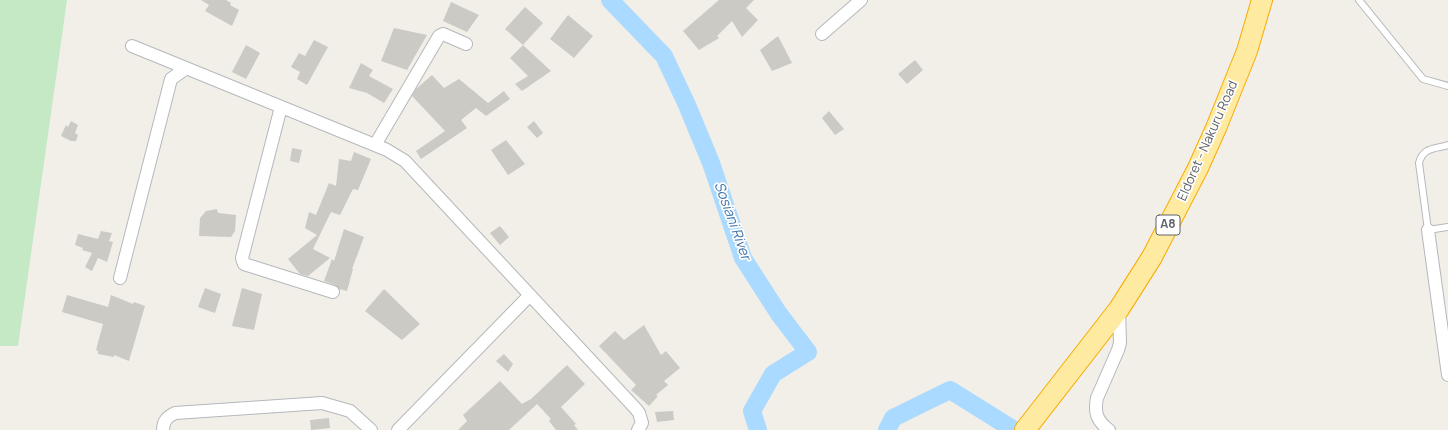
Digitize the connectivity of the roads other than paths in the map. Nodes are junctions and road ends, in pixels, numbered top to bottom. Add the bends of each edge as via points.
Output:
1 (861, 0) edge
2 (1262, 0) edge
3 (1359, 0) edge
4 (822, 34) dead end
5 (466, 44) dead end
6 (132, 46) dead end
7 (185, 69) junction
8 (1448, 86) edge
9 (281, 107) junction
10 (1448, 145) edge
11 (375, 146) junction
12 (1448, 227) edge
13 (1428, 230) junction
14 (120, 278) dead end
15 (333, 292) dead end
16 (530, 295) junction
17 (1119, 309) junction
18 (1448, 375) edge
19 (1027, 427) edge
20 (164, 430) edge
21 (371, 430) edge
22 (398, 430) edge
23 (638, 430) edge
24 (1109, 430) edge

1 - 4 street
2 - 17 highway, Eldoret - Nakuru Road / A8 via 1247,51 1198,168 1152,256
3 - 8 lane via 1423,79
5 - 11 street via 443,34 439,36
6 - 7 street
7 - 9 street
7 - 14 street via 171,79
9 - 11 street
9 - 15 street via 242,258 244,264
10 - 13 lane via 1424,151 1420,156
11 - 16 street via 405,161
12 - 13 lane
13 - 18 street
16 - 22 street
16 - 23 street via 636,409 642,423
17 - 19 highway, Eldoret - Nakuru Road / A8
17 - 24 street via 1120,343 1095,406 1098,421
20 - 21 street via 164,423 175,413 322,403 350,411

